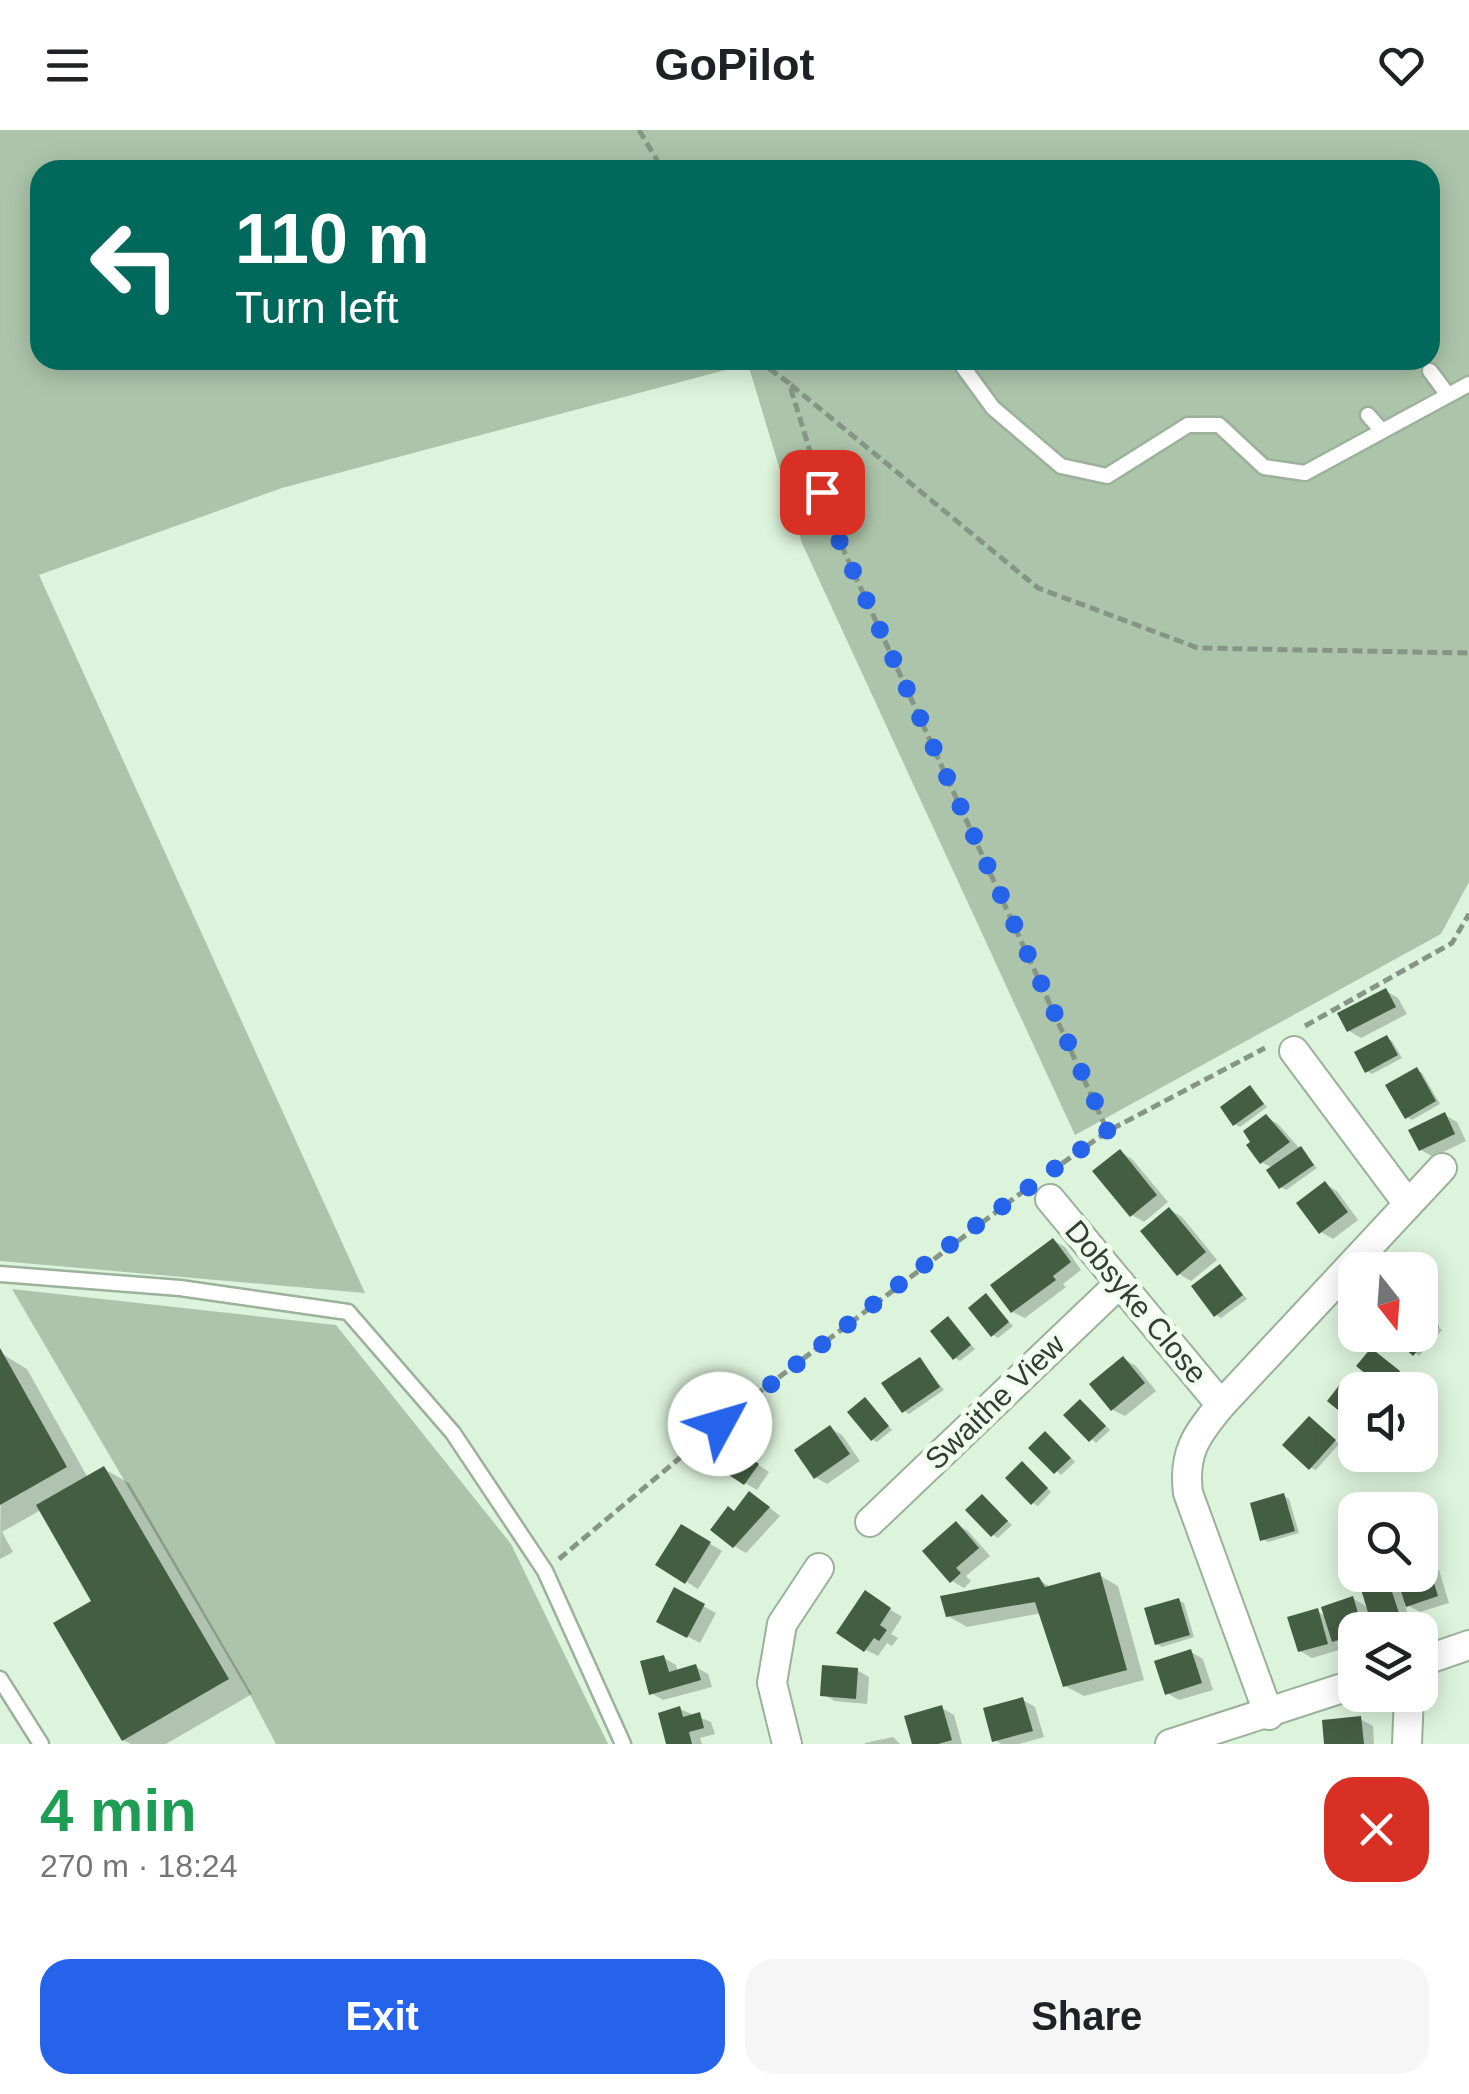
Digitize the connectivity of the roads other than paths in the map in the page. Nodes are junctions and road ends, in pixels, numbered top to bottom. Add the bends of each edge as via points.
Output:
1 (965, 370) edge
2 (1430, 371) dead end
3 (1469, 384) edge
4 (1448, 395) junction
5 (1368, 415) dead end
6 (1382, 432) junction
7 (1289, 1041) road end
8 (1442, 1168) dead end
9 (1050, 1199) dead end
10 (1408, 1204) junction
11 (0, 1274) edge
12 (1120, 1283) junction
13 (1221, 1405) junction
14 (870, 1522) dead end
15 (819, 1568) dead end
16 (1469, 1646) edge
17 (1438, 1656) edge
18 (0, 1679) edge
19 (1338, 1690) edge
20 (1409, 1712) edge
21 (1269, 1714) junction
22 (41, 1744) edge
23 (623, 1744) edge
24 (788, 1744) edge
25 (1170, 1744) edge
26 (1408, 1744) edge

1 - 6 lane via 993,408 1061,466 1107,476 1188,425 1219,424 1264,467 1306,473
2 - 4 lane
3 - 4 lane
4 - 6 lane
5 - 6 lane
7 - 10 street
8 - 10 street
9 - 12 street, Dobsyke Close
10 - 13 street
11 - 23 lane via 180,1288 348,1312 453,1433 545,1571
12 - 13 street, Dobsyke Close
12 - 14 street, Swaithe View
13 - 21 street via 1187,1456 1188,1493
15 - 24 street via 782,1624 772,1684
16 - 17 street
18 - 22 lane
19 - 21 street
20 - 26 street
21 - 25 street

